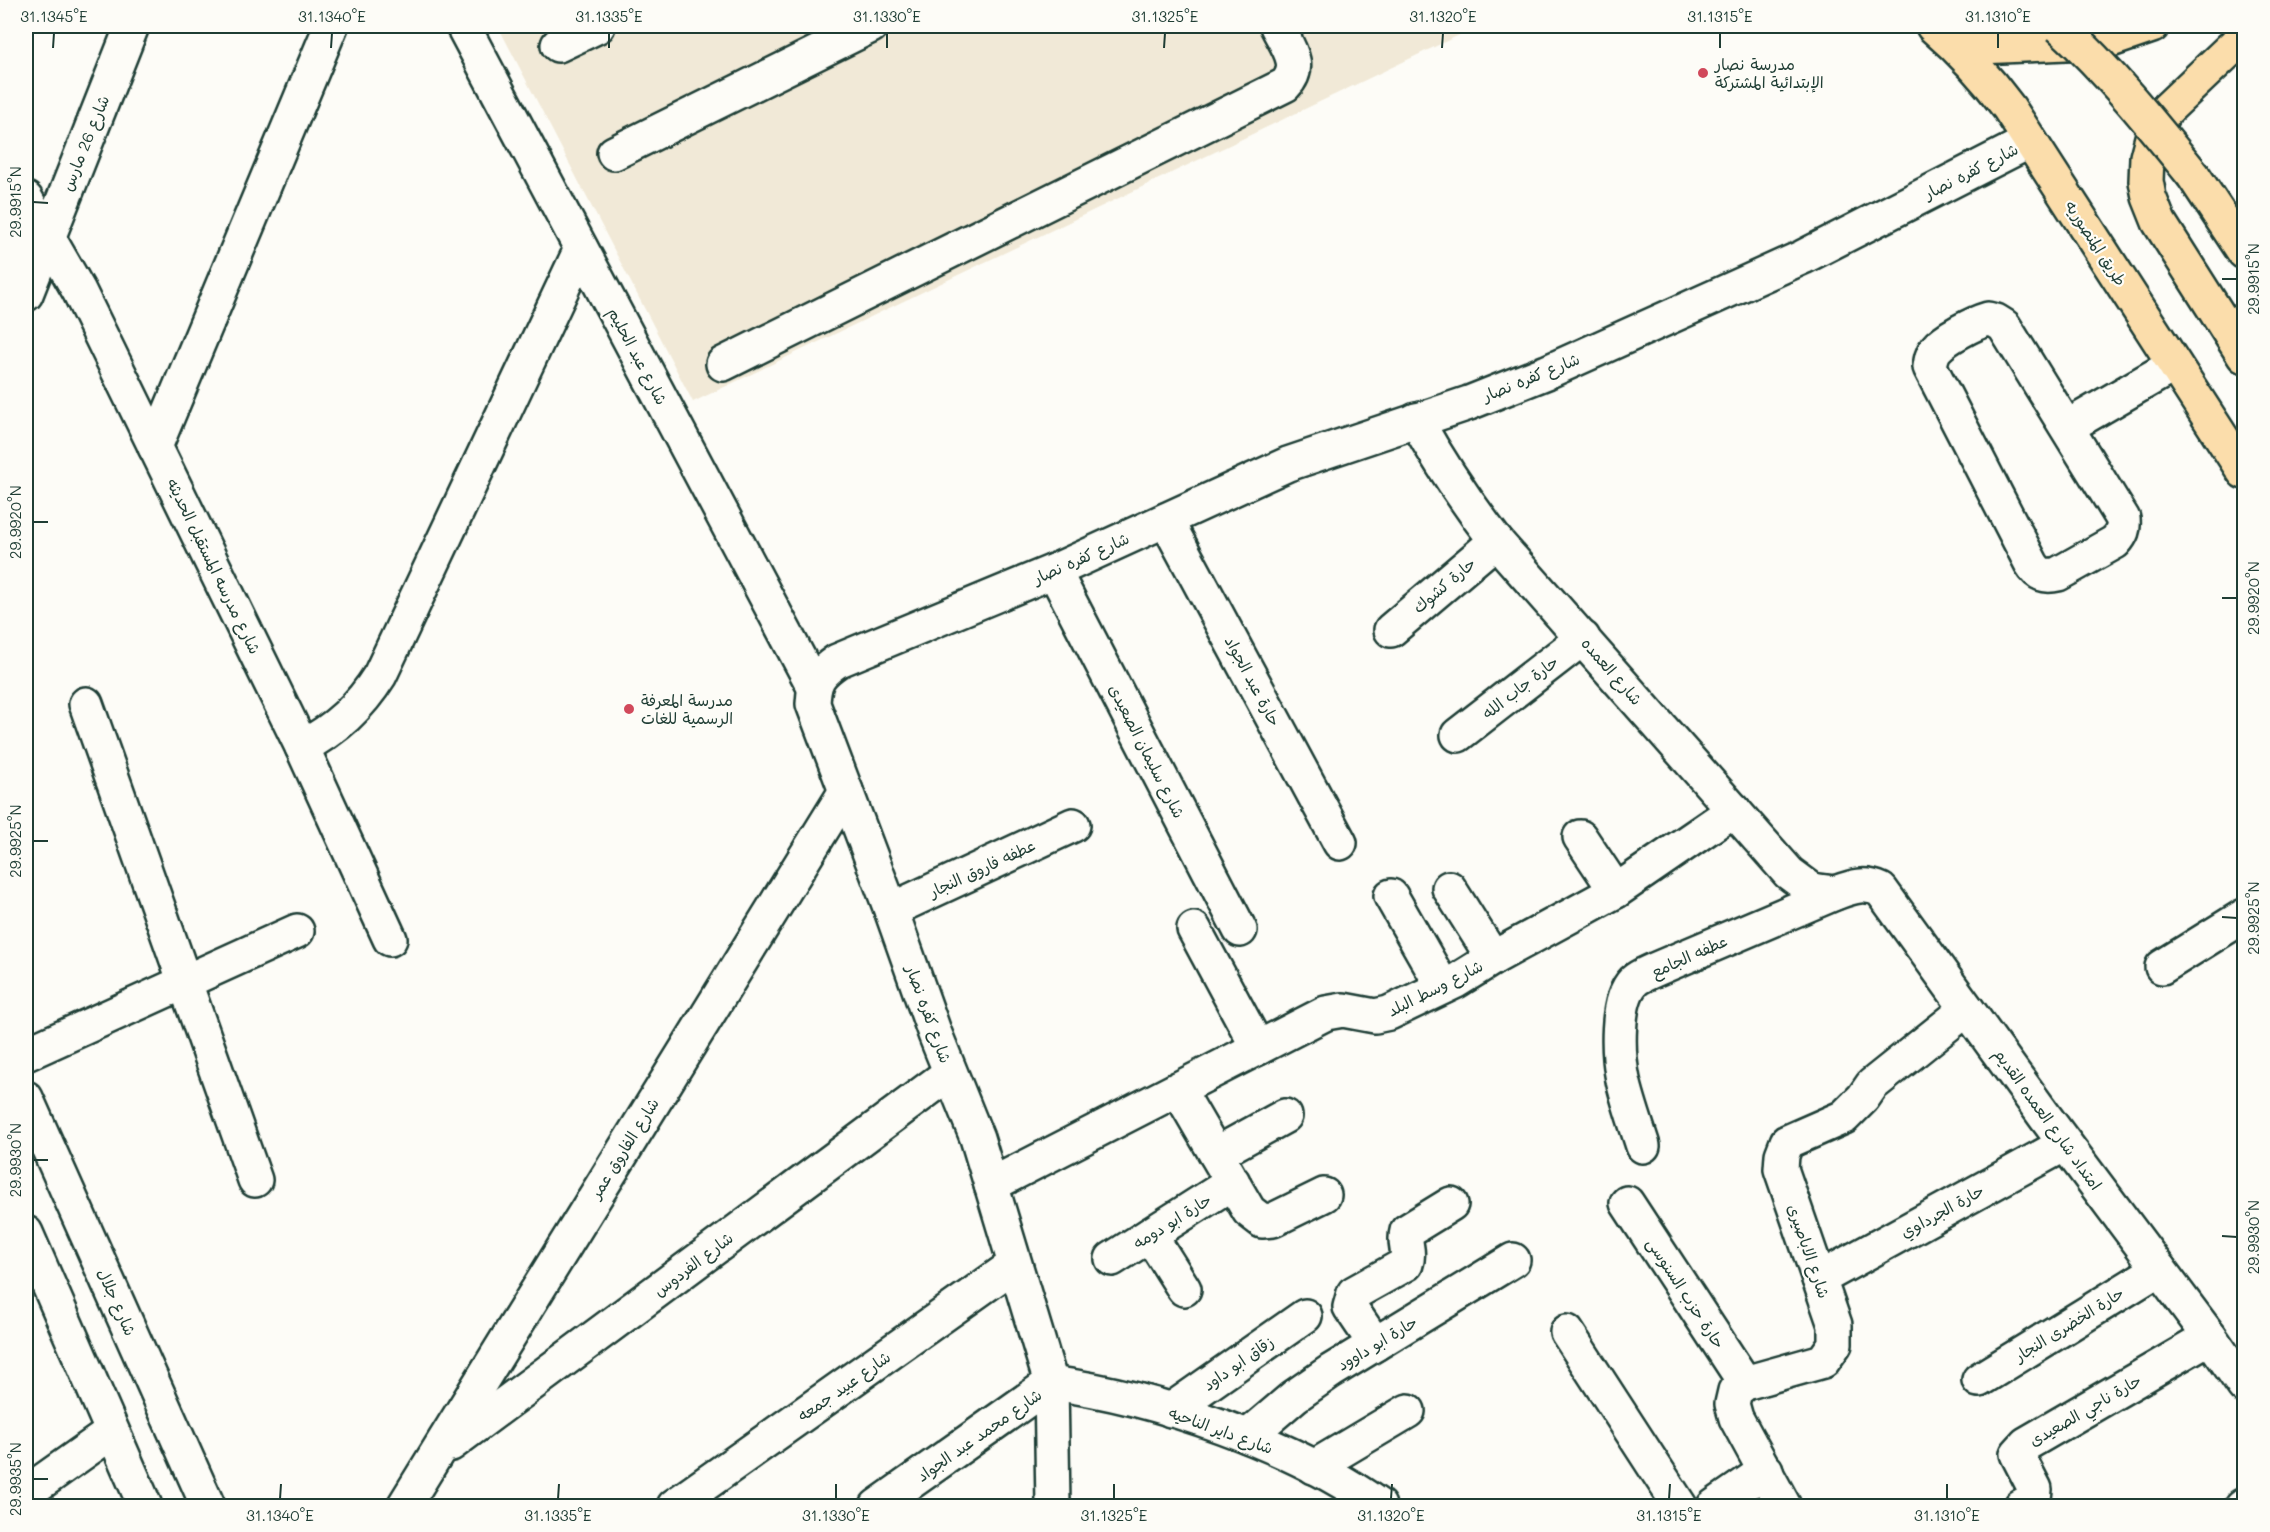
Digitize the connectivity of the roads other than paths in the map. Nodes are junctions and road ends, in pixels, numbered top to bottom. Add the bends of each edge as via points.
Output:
1 (132, 26) edge
2 (331, 26) edge
3 (463, 26) edge
4 (598, 26) edge
5 (871, 26) edge
6 (1277, 26) edge
7 (1933, 26) edge
8 (2060, 26) edge
9 (2152, 26) edge
10 (2244, 36) edge
11 (558, 45) dead end
12 (1958, 48) junction
13 (2030, 141) junction
14 (614, 153) dead end
15 (26, 200) edge
16 (48, 237) junction
17 (581, 249) junction
18 (2244, 252) edge
19 (26, 294) edge
20 (2244, 356) edge
21 (723, 364) dead end
22 (2174, 365) junction
23 (1416, 420) junction
24 (2067, 427) junction
25 (155, 447) junction
26 (2244, 472) edge
27 (1166, 520) junction
28 (1496, 541) junction
29 (1054, 571) junction
30 (1391, 630) dead end
31 (1583, 638) junction
32 (814, 687) junction
33 (86, 704) dead end
34 (1458, 735) dead end
35 (302, 747) junction
36 (846, 791) junction
37 (1734, 810) junction
38 (1073, 825) dead end
39 (1580, 837) dead end
40 (1340, 843) dead end
41 (1449, 888) dead end
42 (1616, 891) junction
43 (1835, 893) junction
44 (1391, 896) dead end
45 (891, 910) junction
46 (2244, 916) edge
47 (1194, 929) dead end
48 (1240, 930) dead end
49 (297, 931) dead end
50 (390, 939) dead end
51 (1492, 958) junction
52 (2162, 967) dead end
53 (185, 982) junction
54 (1443, 987) junction
55 (1967, 1009) junction
56 (1258, 1048) junction
57 (26, 1054) edge
58 (950, 1073) junction
59 (1178, 1089) junction
60 (26, 1098) edge
61 (1285, 1116) dead end
62 (2066, 1144) junction
63 (1643, 1146) dead end
64 (1216, 1154) junction
65 (255, 1180) dead end
66 (1233, 1182) junction
67 (991, 1185) junction
68 (1324, 1195) dead end
69 (1627, 1203) dead end
70 (1451, 1204) dead end
71 (26, 1233) edge
72 (1150, 1235) junction
73 (1112, 1259) dead end
74 (1513, 1260) dead end
75 (1014, 1265) junction
76 (2159, 1269) junction
77 (1819, 1279) junction
78 (35, 1286) edge
79 (1184, 1288) dead end
80 (1305, 1316) dead end
81 (1567, 1332) dead end
82 (2210, 1337) junction
83 (1375, 1344) junction
84 (1979, 1380) dead end
85 (1051, 1383) junction
86 (1745, 1383) junction
87 (2244, 1386) edge
88 (1171, 1410) junction
89 (1408, 1411) dead end
90 (112, 1432) junction
91 (1248, 1436) junction
92 (436, 1455) junction
93 (1314, 1467) junction
94 (1766, 1470) junction
95 (26, 1493) edge
96 (1374, 1505) edge
97 (145, 1506) edge
98 (208, 1506) edge
99 (404, 1506) edge
100 (674, 1506) edge
101 (877, 1506) edge
102 (1053, 1506) edge
103 (1680, 1506) edge
104 (1714, 1506) edge
105 (1784, 1506) edge
106 (2021, 1506) edge

1 - 16 street, شارع 26 مارس
2 - 25 street
3 - 17 street, شارع عبد الحليم
4 - 11 street
5 - 14 street
6 - 21 street via 1295,67 1293,77 1285,85
7 - 12 main road, طريق المنصوريه
8 - 18 main road, bridge via 2138,107 2193,175
9 - 12 main road via 2108,41
10 - 20 main road via 2164,112 2147,157 2146,181 2159,222
12 - 13 main road, طريق المنصوريه via 1997,92
13 - 22 main road, طريق المنصوريه
13 - 23 street, شارع كفره نصار via 1792,261 1547,372
15 - 16 street, شارع مدرسه المستقبل الحديثه
16 - 19 street, شارع 26 مارس
16 - 25 street, شارع مدرسه المستقبل الحديثه via 79,291
17 - 32 street, شارع عبد الحليم
17 - 35 street via 380,675 347,718
22 - 24 street
22 - 26 main road, طريق المنصوريه
23 - 27 street, شارع كفره نصار via 1288,464
23 - 28 street, شارع العمده via 1437,459
24 - 24 street via 2004,326 1996,321 1979,321 1935,349 1930,367 1934,376 2031,563 2042,575 2058,574 2115,542 2124,528 2119,511
25 - 35 street, شارع مدرسه المستقبل الحديثه
27 - 29 street, شارع كفره نصار
27 - 40 street, حارة عبد الجواد
28 - 30 street, حارة كشوك
28 - 31 street, شارع العمده
29 - 32 street, شارع كفره نصار via 837,661 823,671
29 - 48 street, شارع سليمان الصعيدى
31 - 34 street, حارة جاب الله
31 - 37 street, شارع العمده
32 - 36 street, شارع كفره نصار via 813,704
33 - 53 street
35 - 50 street, شارع مدرسه المستقبل الحديثه
36 - 45 street, شارع كفره نصار
36 - 92 street, شارع الفاروق عمر
37 - 42 street, شارع وسط البلد
37 - 43 street, شارع العمده via 1789,873 1812,890
38 - 45 street, عطفه فاروق النجار
39 - 42 street
41 - 51 street
42 - 51 street, شارع وسط البلد
43 - 55 street, امتداد شارع العمده القديم via 1858,885 1881,890
43 - 63 street, عطفه الجامع via 1635,981 1622,1010 1620,1046 1623,1079
44 - 54 street
45 - 58 street, شارع كفره نصار
46 - 52 street
47 - 56 street
49 - 53 street
51 - 54 street, شارع وسط البلد
53 - 57 street
53 - 65 street
54 - 56 street, شارع وسط البلد via 1389,1013 1326,1013
55 - 62 street, امتداد شارع العمده القديم
55 - 77 street, شارع الاباصيرى via 1872,1085 1844,1117 1787,1142 1781,1169
56 - 59 street, شارع وسط البلد
58 - 67 street, شارع كفره نصار via 977,1138
58 - 92 street, شارع الفردوس
59 - 64 street
59 - 67 street, شارع وسط البلد
60 - 98 street, شارع جلال
61 - 64 street
62 - 76 street, امتداد شارع العمده القديم
62 - 77 street, حارة الجرداوي
64 - 66 street
66 - 68 street via 1249,1211 1262,1221 1273,1220
66 - 72 street, حارة ابو دومه
67 - 75 street, شارع كفره نصار
69 - 86 street, حارة حزب السنوسى
70 - 83 street via 1407,1231 1406,1264 1354,1293 1350,1306
71 - 78 street
72 - 73 street, حارة ابو دومه
72 - 79 street
74 - 83 street, حارة ابو داوود
75 - 85 street, شارع كفره نصار
75 - 100 street, شارع عبيد جمعه
76 - 82 street, امتداد شارع العمده القديم
76 - 84 street, حارة الخضرى النجار
77 - 86 street, شارع الاباصيرى via 1835,1325 1835,1344 1823,1361
78 - 90 street
80 - 88 street, زقاق ابو داود
81 - 103 street
82 - 87 street, امتداد شارع العمده القديم
82 - 106 street, حارة ناجي الصعيدى via 2025,1444 2017,1454 2034,1489 2034,1499
83 - 91 street, حارة ابو داوود via 1295,1396
85 - 88 street, شارع داير الناحيه
85 - 101 street, شارع محمد عبد الجواد
85 - 102 street, شارع كفره نصار
86 - 94 street via 1735,1391 1732,1404
88 - 91 street, شارع داير الناحيه
89 - 93 street
90 - 95 street
90 - 97 street
91 - 93 street, شارع داير الناحيه
92 - 99 street, شارع الفاروق عمر
93 - 96 street, شارع داير الناحيه
94 - 104 street
94 - 105 street

